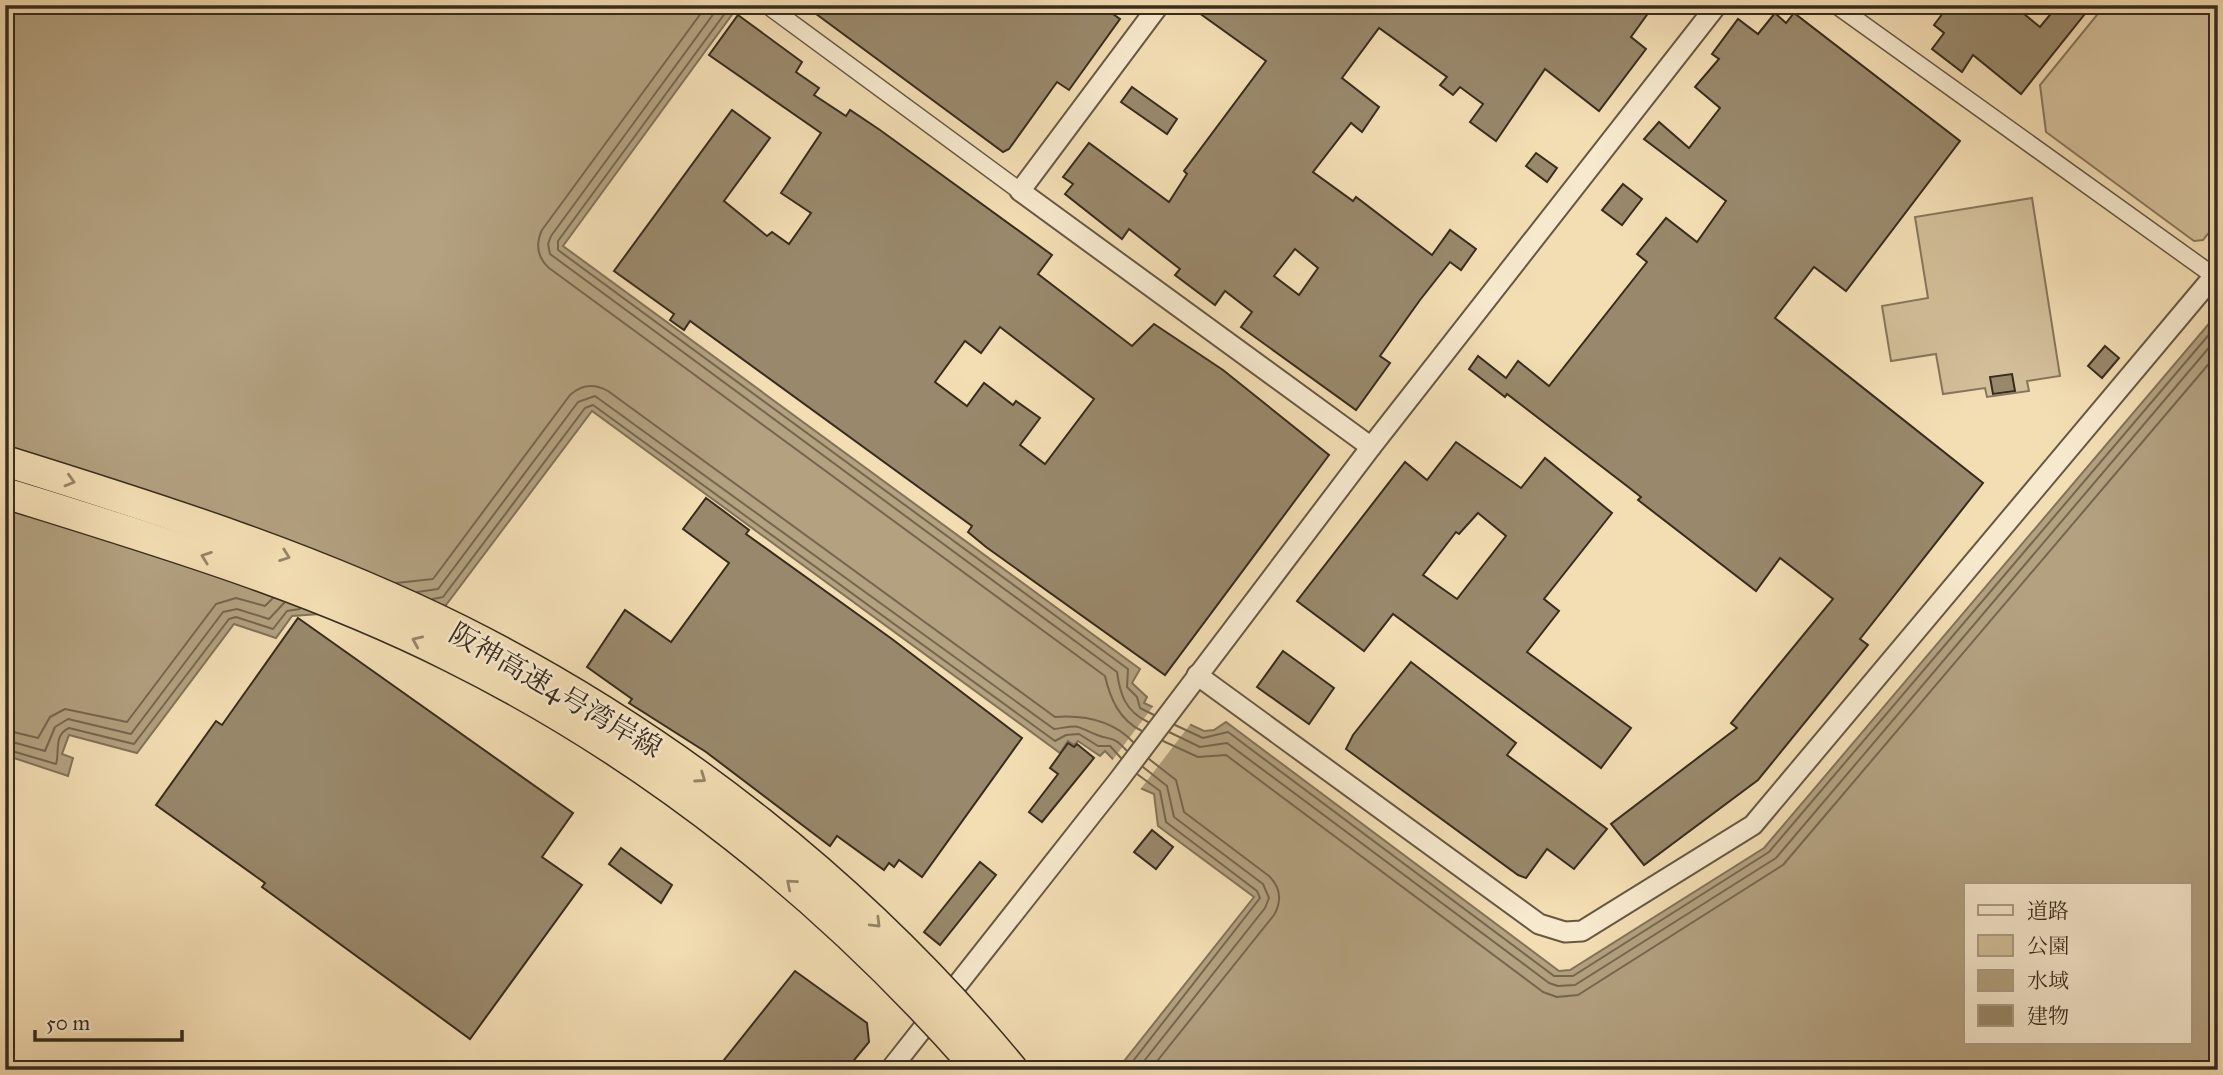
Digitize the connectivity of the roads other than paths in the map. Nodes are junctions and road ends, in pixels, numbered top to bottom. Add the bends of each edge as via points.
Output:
1 (767, 5) edge
2 (1159, 5) edge
3 (1717, 5) edge
4 (1836, 5) edge
5 (1020, 191) junction
6 (2216, 274) edge
7 (1371, 447) junction
8 (5, 461) edge
9 (5, 494) edge
10 (1197, 675) junction
11 (890, 1070) edge
12 (979, 1070) edge
13 (1013, 1070) edge

1 - 5 street
2 - 5 street
3 - 7 street
4 - 6 street
5 - 7 street
6 - 10 street via 1753,825 1582,931 1565,932 1539,924
7 - 10 street
8 -> 13 highway, 阪神高速4号湾岸線, bridge via 296,560 460,631 544,676 708,782 840,889 925,972
12 -> 9 highway, 阪神高速4号湾岸線, bridge via 830,917 756,854 685,797 532,699 450,655 277,583 188,550
10 - 11 street

